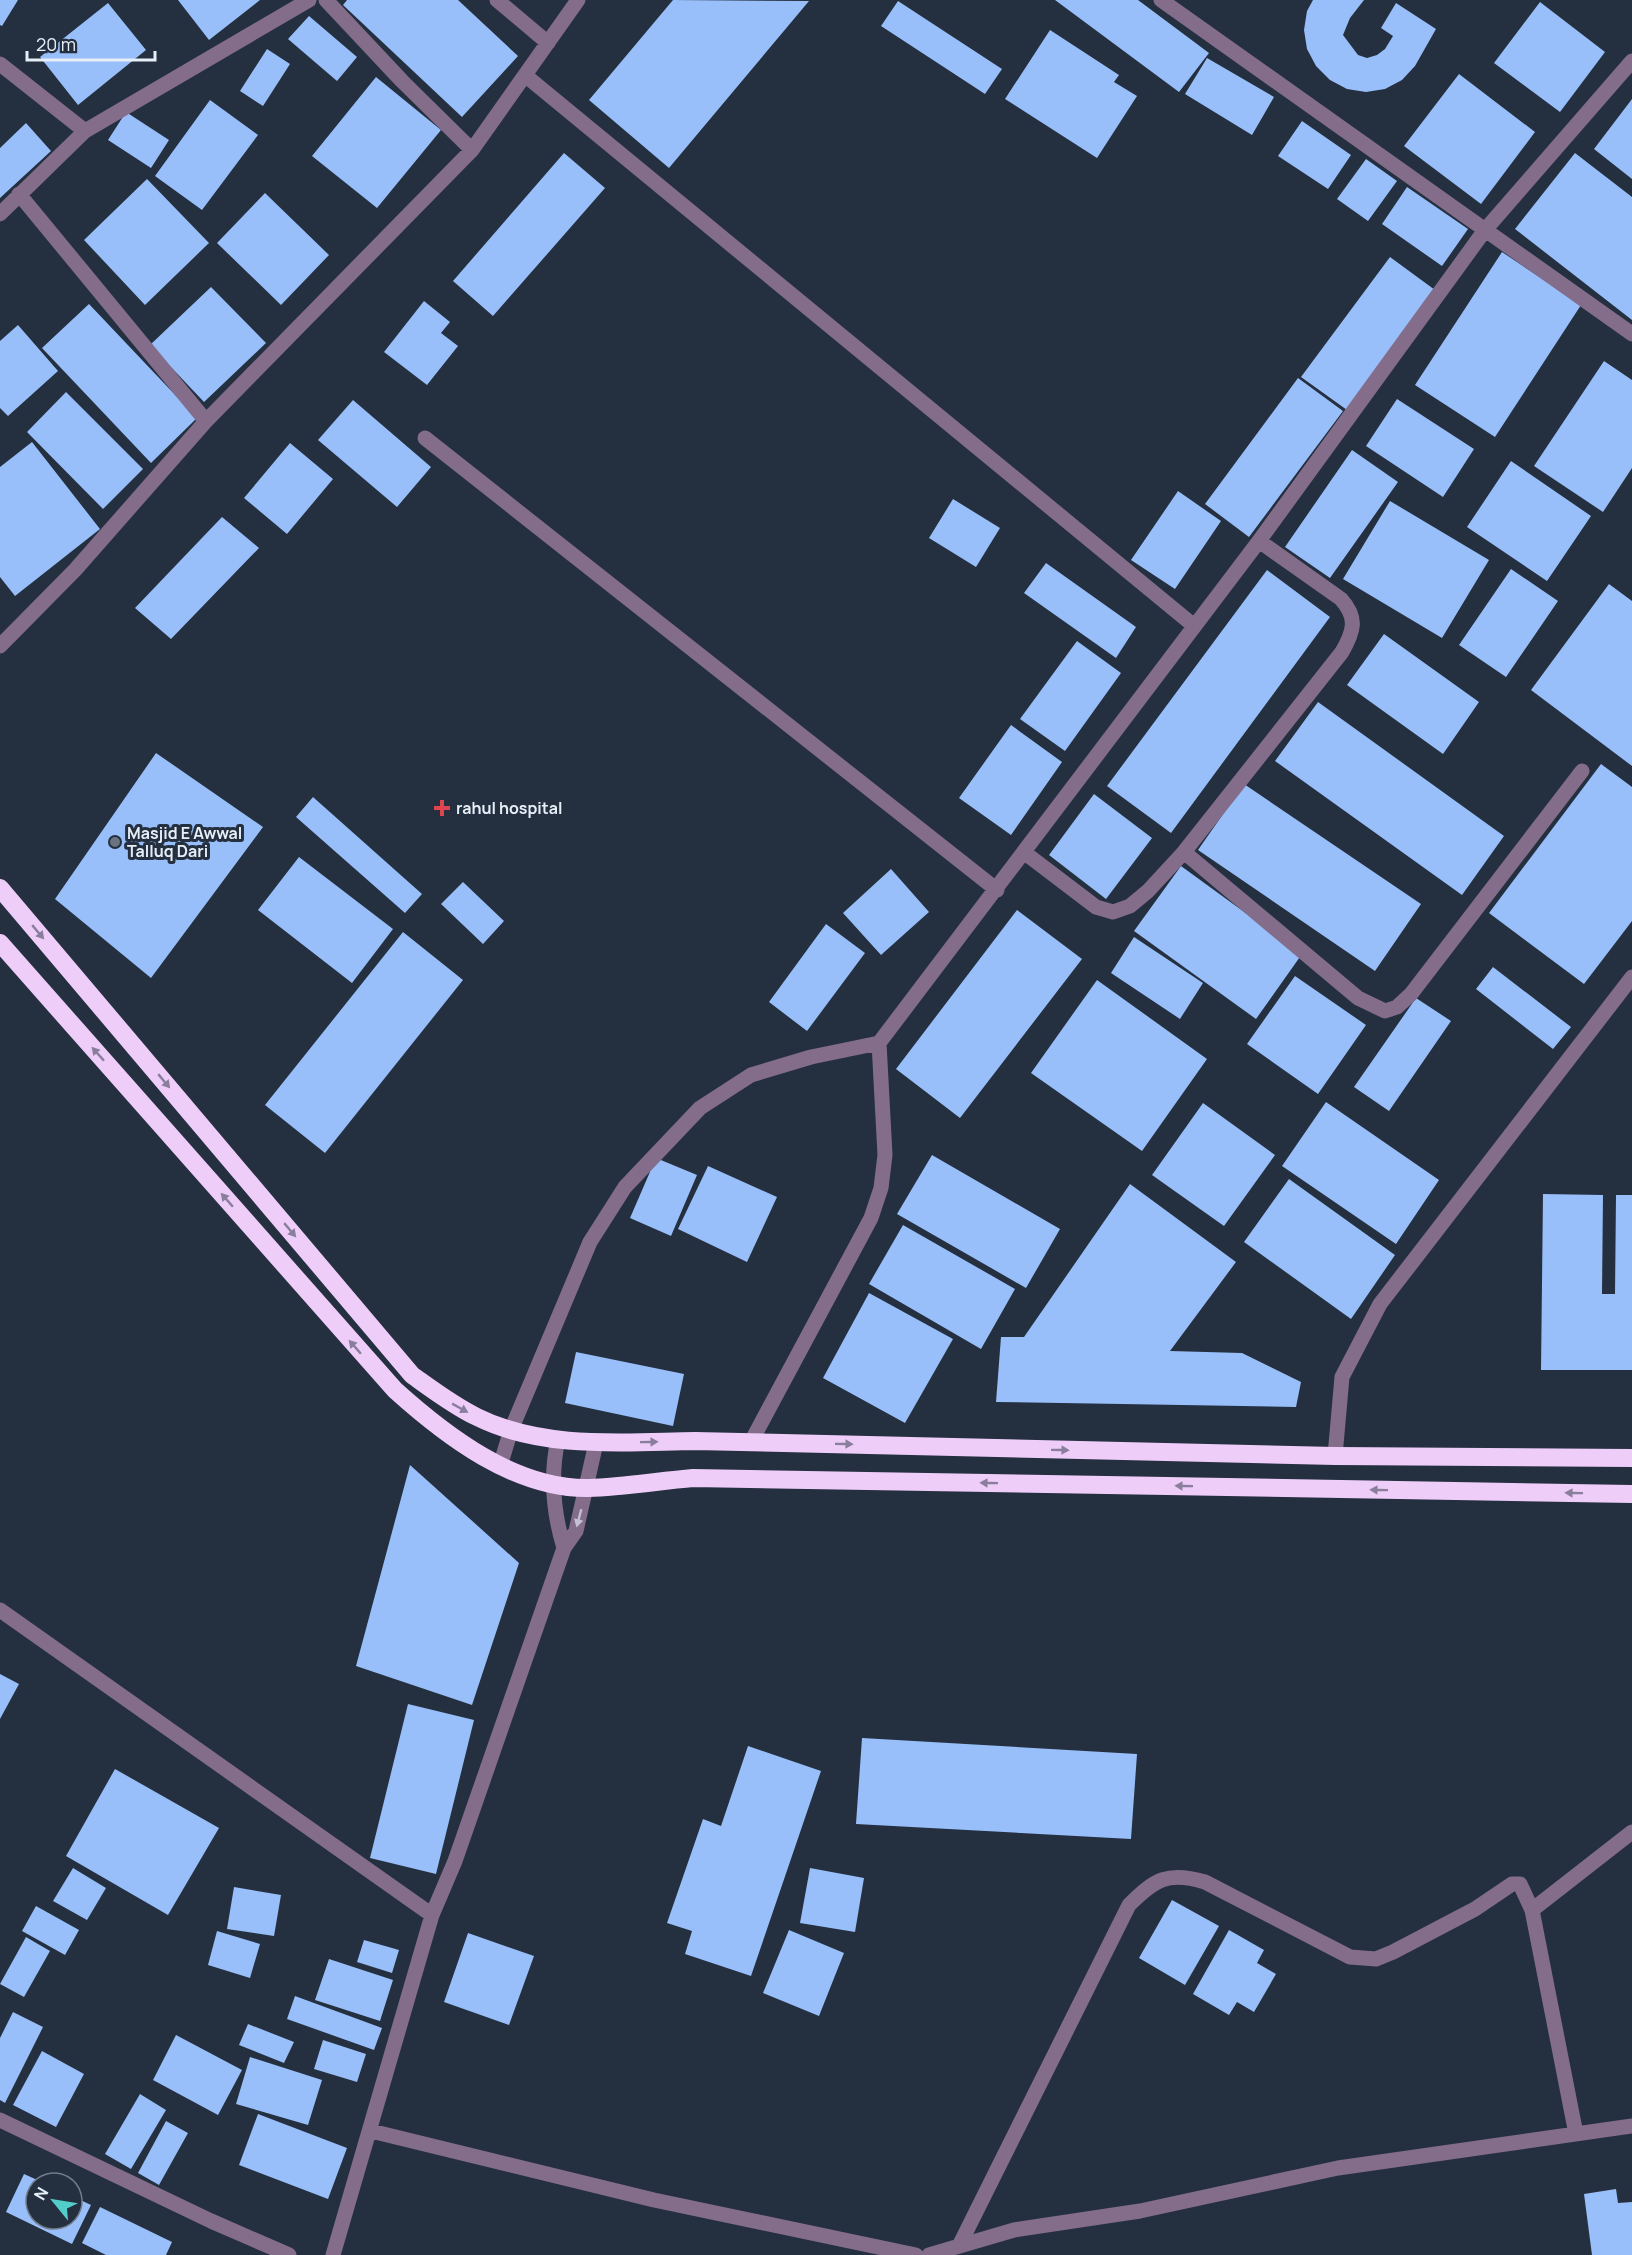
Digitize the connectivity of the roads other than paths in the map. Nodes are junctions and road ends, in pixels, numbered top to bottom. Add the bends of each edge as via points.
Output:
1 (309, 0) edge
2 (326, 0) edge
3 (497, 0) edge
4 (578, 0) edge
5 (1161, 0) edge
6 (548, 44) junction
7 (1632, 61) edge
8 (0, 64) edge
9 (526, 76) junction
10 (85, 131) junction
11 (472, 150) junction
12 (19, 194) junction
13 (0, 214) edge
14 (1485, 230) junction
15 (1632, 334) edge
16 (206, 421) junction
17 (425, 438) dead end
18 (1259, 541) junction
19 (1193, 625) junction
20 (0, 646) edge
21 (1582, 771) dead end
22 (1184, 852) junction
23 (1024, 853) junction
24 (0, 888) edge
25 (997, 890) junction
26 (0, 943) edge
27 (1632, 976) edge
28 (879, 1043) junction
29 (511, 1430) junction
30 (558, 1439) junction
31 (751, 1442) junction
32 (596, 1443) junction
33 (1335, 1456) junction
34 (1632, 1458) edge
35 (500, 1466) junction
36 (553, 1483) junction
37 (588, 1488) junction
38 (1632, 1494) edge
39 (564, 1548) junction
40 (0, 1610) edge
41 (1632, 1832) edge
42 (1532, 1910) junction
43 (432, 1915) junction
44 (0, 2120) edge
45 (1632, 2126) edge
46 (371, 2131) junction
47 (1576, 2134) junction
48 (959, 2246) junction
49 (289, 2255) edge
50 (333, 2255) edge
51 (916, 2255) edge
52 (929, 2255) edge

1 - 10 street
2 - 11 street
3 - 6 street
4 - 6 street
5 - 14 street
6 - 9 street
7 - 14 street
8 - 10 street
9 - 11 street
9 - 19 street
10 - 12 street
11 - 16 street
12 - 13 street
12 - 16 street
14 - 15 street
14 - 18 street
16 - 20 street via 75,570
17 - 25 street
18 - 19 street
18 - 22 street via 1341,598 1354,618 1353,633
19 - 23 street
21 - 22 street via 1411,994 1397,1007 1385,1011 1358,998
22 - 23 street via 1148,891 1130,906 1113,912 1096,907
23 - 25 street
24 -> 29 highway via 412,1375 451,1403
25 - 28 street
35 -> 26 highway via 422,1414 395,1390
27 - 33 street via 1380,1304 1341,1377
28 - 29 street via 751,1075 700,1108 625,1187 590,1242
28 - 31 street via 885,1155 881,1188 871,1218
29 - 30 highway
29 - 35 street
30 - 32 highway
30 - 36 street
32 -> 31 highway
31 -> 33 highway
32 - 37 street
33 - 34 highway
35 - 36 highway
36 - 37 highway
36 - 39 street
38 -> 37 highway via 693,1478
37 -> 39 street via 576,1531
39 - 43 street via 455,1861
40 - 43 street
41 - 42 street
42 - 47 street
42 - 48 street via 1523,1887 1512,1884 1475,1909 1376,1959 1350,1958 1205,1882 1172,1877 1150,1885 1129,1905
43 - 46 street
44 - 49 street
45 - 47 street
46 - 50 street
46 - 51 street via 654,2200
47 - 48 street via 1338,2168 1140,2211 1014,2230
48 - 52 street

